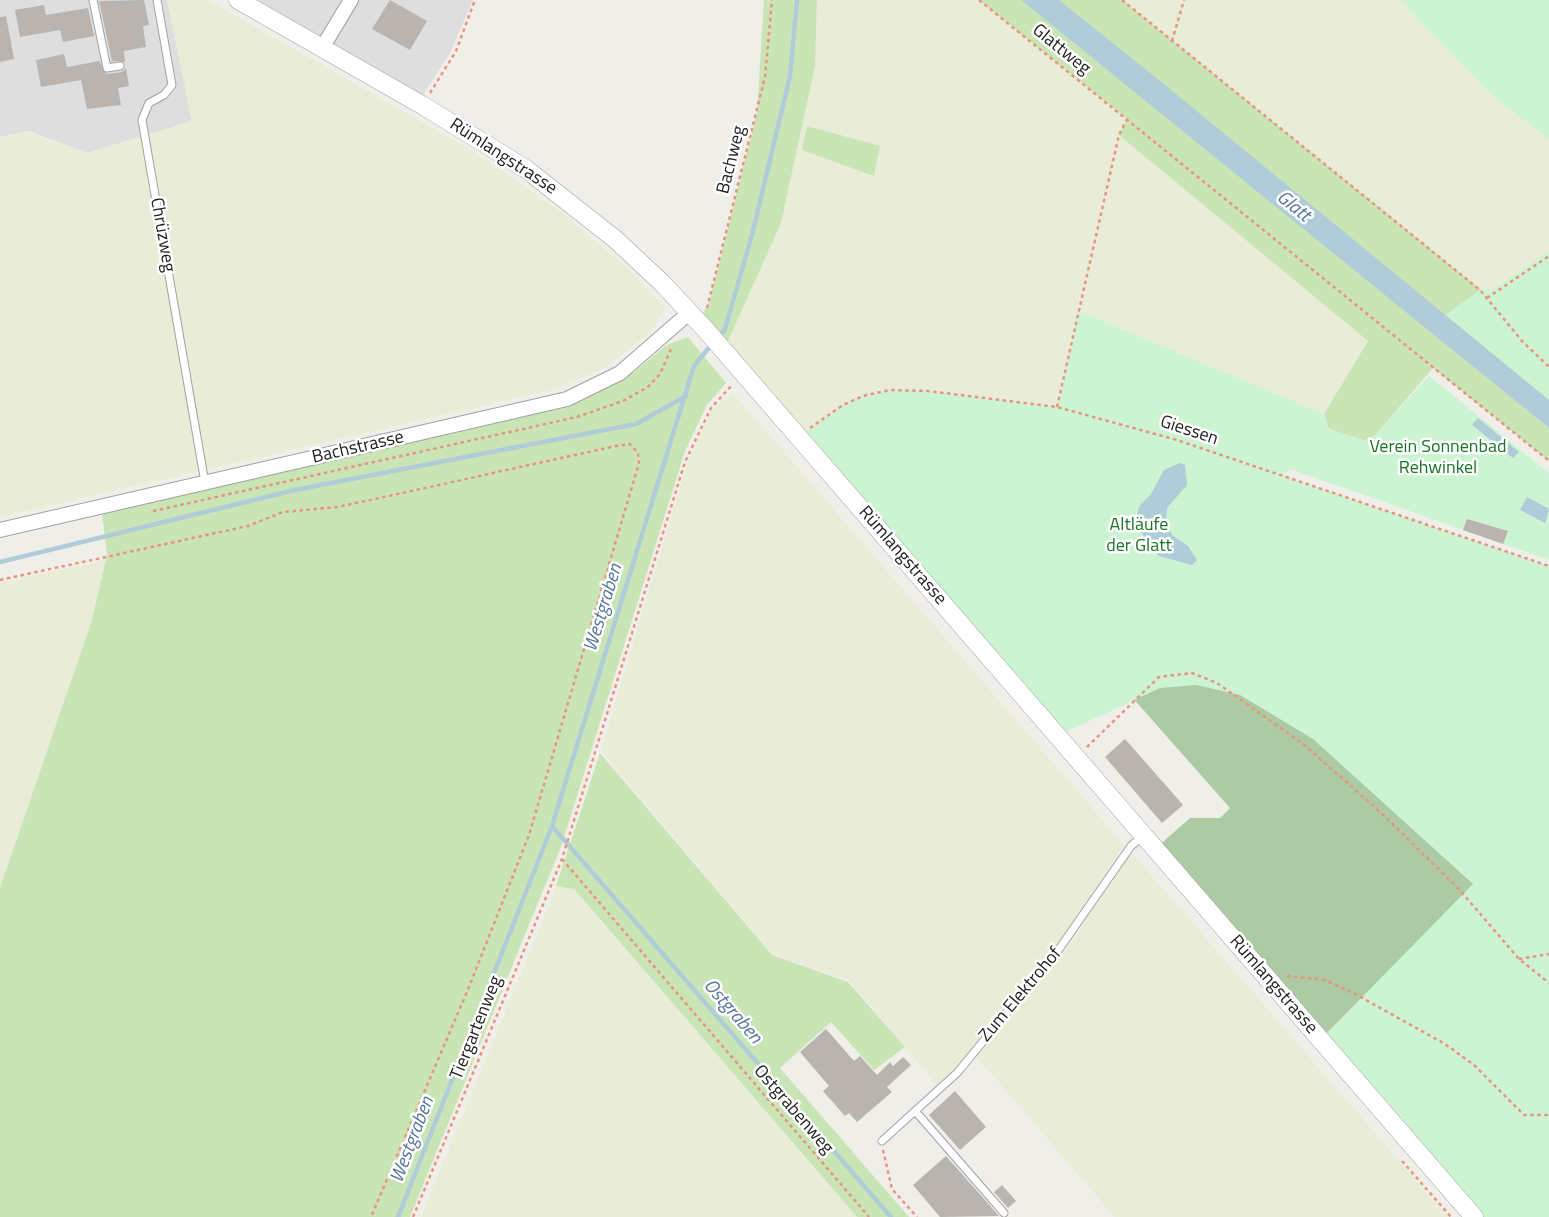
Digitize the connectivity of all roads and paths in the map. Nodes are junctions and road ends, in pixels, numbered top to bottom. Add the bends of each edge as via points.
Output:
1 (93, 0) edge
2 (157, 0) edge
3 (238, 0) edge
4 (351, 0) edge
5 (475, 0) edge
6 (772, 0) edge
7 (979, 0) edge
8 (1122, 0) edge
9 (1184, 0) edge
10 (1172, 41) junction
11 (322, 48) junction
12 (120, 66) dead end
13 (422, 105) junction
14 (1128, 119) junction
15 (1549, 256) edge
16 (1487, 298) junction
17 (698, 320) junction
18 (1549, 367) edge
19 (720, 395) dead end
20 (1057, 407) junction
21 (815, 424) dead end
22 (1549, 461) edge
23 (205, 483) junction
24 (0, 530) edge
25 (1549, 566) edge
26 (0, 580) edge
27 (1076, 758) junction
28 (1143, 835) junction
29 (562, 859) junction
30 (1549, 954) edge
31 (1519, 959) junction
32 (1263, 974) junction
33 (1549, 983) edge
34 (916, 1112) junction
35 (1549, 1115) edge
36 (882, 1141) joint
37 (1003, 1213) dead end
38 (371, 1217) edge
39 (413, 1217) edge
40 (869, 1217) edge
41 (917, 1217) edge
42 (1474, 1217) edge

1 - 12 lane via 107,68
2 - 23 lane, Chrüzweg via 172,85 149,103 142,120
3 - 11 street, Rümlangstrasse
4 - 11 street
5 - 13 path via 456,51
6 - 17 path, Bachweg via 759,100 709,303
7 - 14 path, Glattweg
8 - 10 path
9 - 10 path
10 - 16 path
11 - 13 street, Rümlangstrasse
13 - 17 street, Rümlangstrasse via 565,197
14 - 20 path via 1119,135
14 - 22 path, Glattweg
15 - 16 path
16 - 18 path
17 - 23 street, Bachstrasse via 620,373 567,399
17 - 27 street, Rümlangstrasse
19 - 29 path, Tiergartenweg via 697,432 662,529
20 - 21 path, Giessen via 890,390 863,396
20 - 25 path, Giessen via 1177,440
23 - 24 street, Bachstrasse
26 - 38 path via 248,526 284,512 384,498 615,446 629,444 638,453 639,463 529,835 470,987
27 - 28 street, Rümlangstrasse
27 - 31 path via 1159,677 1192,673 1217,683 1302,743 1378,810 1458,888
28 - 32 street, Rümlangstrasse
28 - 34 lane, Zum Elektrohof via 1058,952 957,1073
29 - 39 path, Tiergartenweg
29 - 40 path, Ostgrabenweg
30 - 31 path
31 - 33 path
32 - 35 path via 1325,980 1357,995 1464,1058 1524,1115
32 - 42 street, Rümlangstrasse
34 - 36 lane, Zum Elektrohof
34 - 37 lane
36 - 41 path via 892,1189

